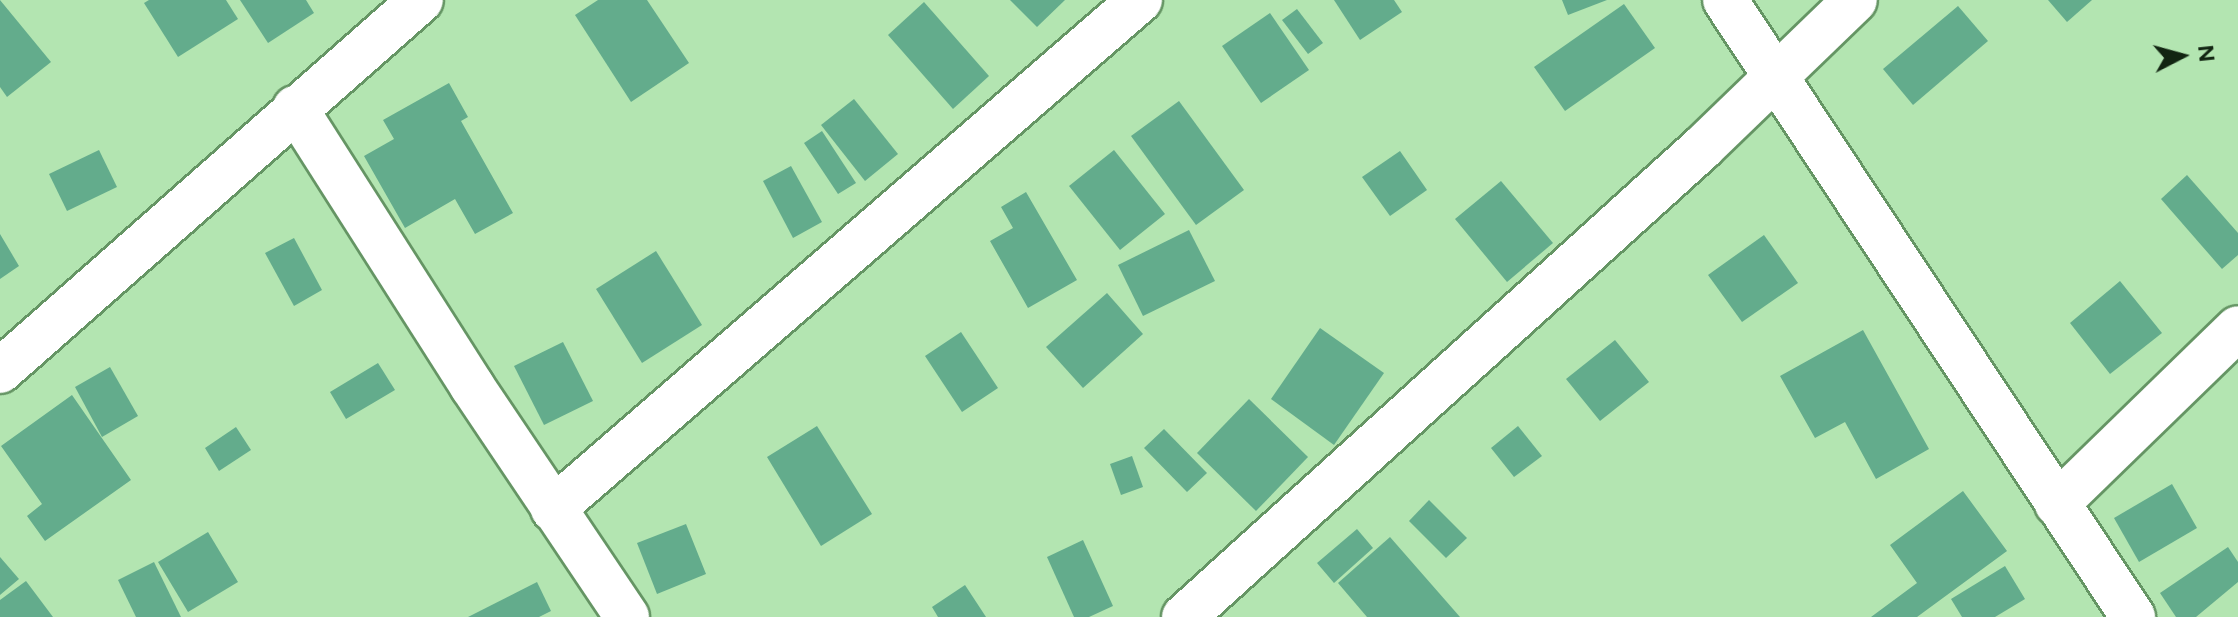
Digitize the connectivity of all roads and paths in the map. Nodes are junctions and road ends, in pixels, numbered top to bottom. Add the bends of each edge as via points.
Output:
1 (421, 0) edge
2 (1140, 0) edge
3 (1725, 0) edge
4 (1855, 0) edge
5 (1774, 79) junction
6 (295, 108) junction
7 (2238, 328) edge
8 (0, 371) edge
9 (2057, 504) junction
10 (553, 509) junction
11 (627, 617) edge
12 (1184, 617) edge
13 (2133, 617) edge

1 - 6 street
2 - 10 street
3 - 5 street
4 - 5 street
5 - 9 street
5 - 12 street
6 - 8 street
6 - 10 street
7 - 9 street
9 - 13 street
10 - 11 street

